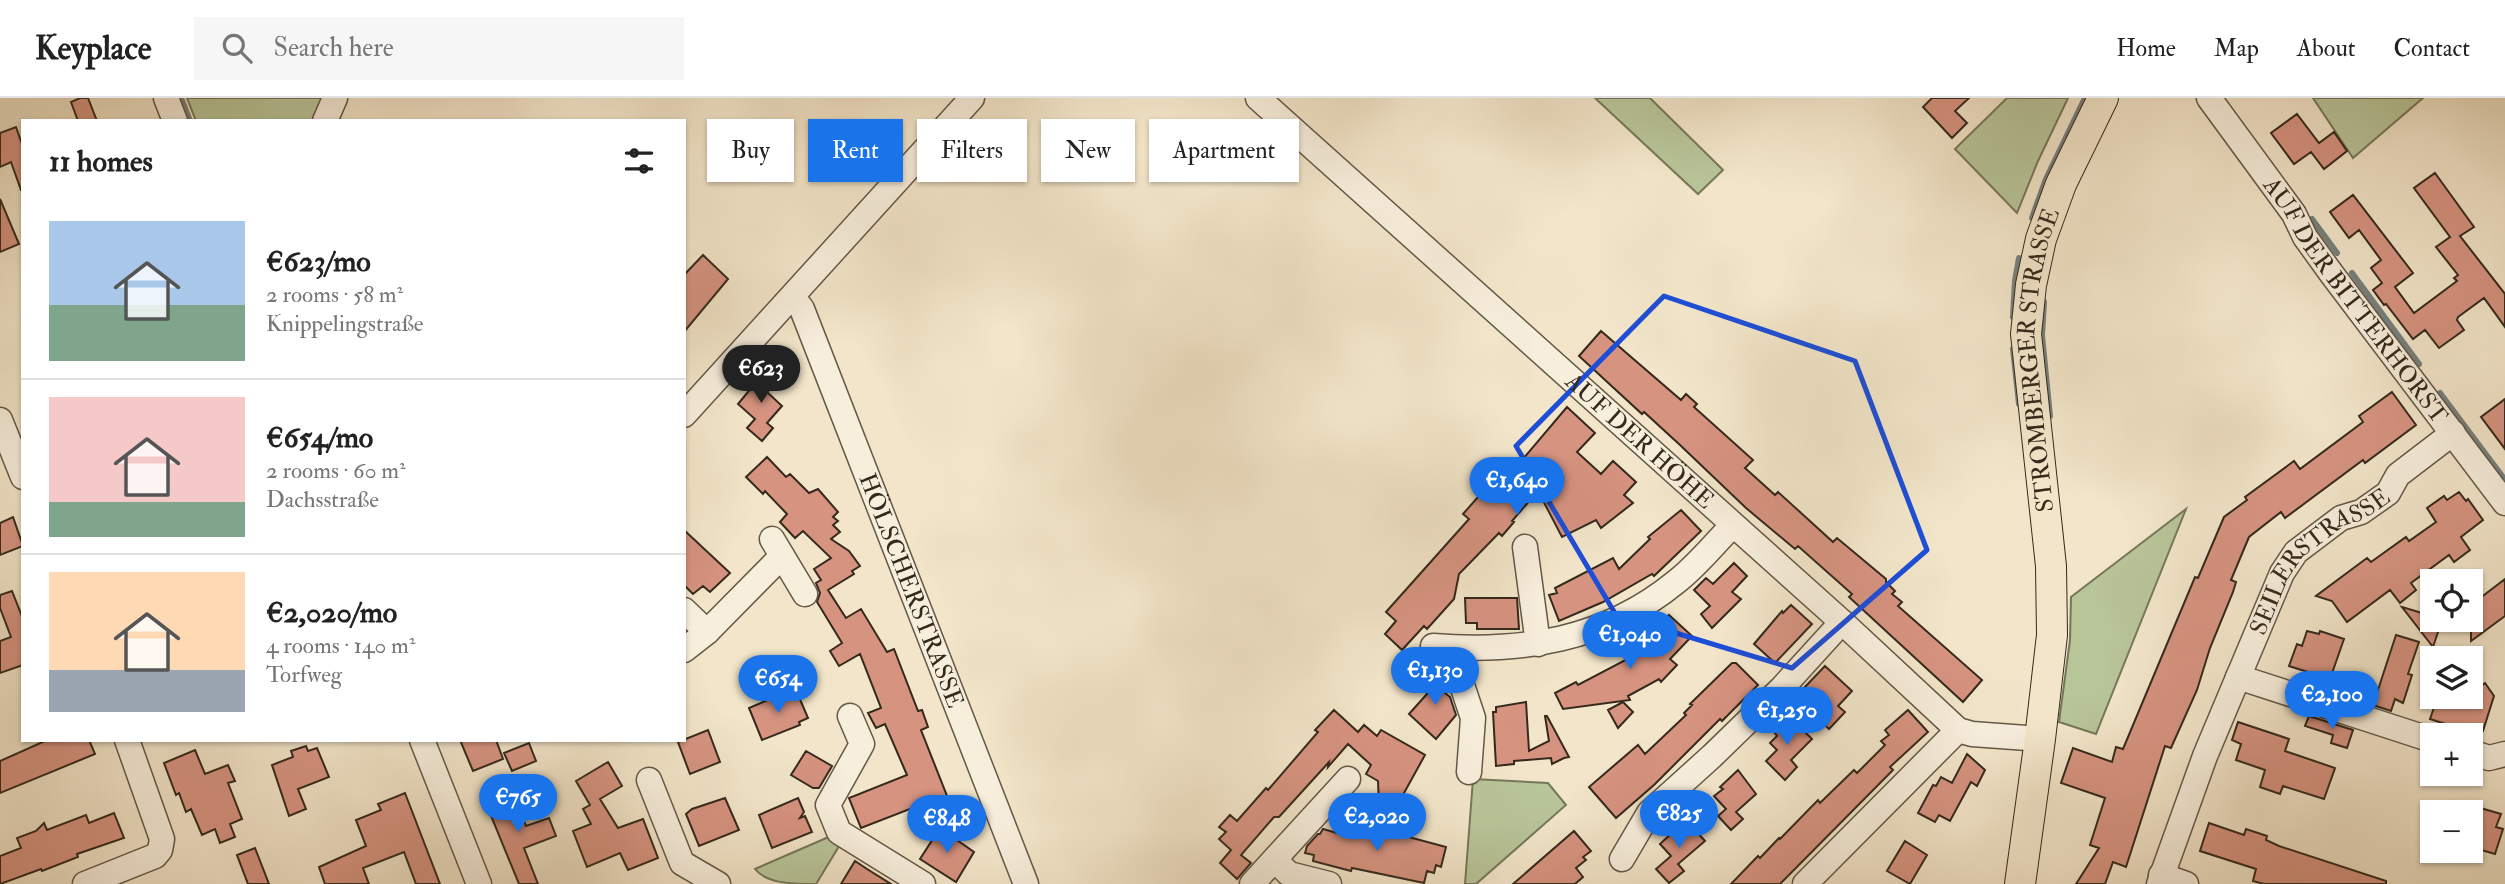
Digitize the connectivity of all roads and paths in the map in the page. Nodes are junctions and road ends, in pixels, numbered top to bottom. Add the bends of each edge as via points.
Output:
1 (166, 98) edge
2 (335, 98) edge
3 (972, 98) edge
4 (1258, 98) edge
5 (2103, 98) edge
6 (2209, 98) edge
7 (174, 119) edge
8 (326, 119) edge
9 (793, 297) junction
10 (686, 413) edge
11 (0, 420) edge
12 (2453, 433) junction
13 (12, 454) edge
14 (21, 473) edge
15 (2505, 503) edge
16 (1733, 525) junction
17 (1525, 547) dead end
18 (805, 594) dead end
19 (686, 612) edge
20 (1842, 622) junction
21 (707, 632) junction
22 (1538, 644) junction
23 (1433, 646) dead end
24 (686, 648) edge
25 (1464, 648) junction
26 (2238, 677) junction
27 (850, 716) dead end
28 (1958, 730) junction
29 (2420, 736) edge
30 (2040, 738) junction
31 (128, 742) edge
32 (423, 742) edge
33 (2505, 754) edge
34 (2483, 756) edge
35 (1469, 772) dead end
36 (649, 779) dead end
37 (1348, 779) dead end
38 (1622, 859) dead end
39 (1275, 860) junction
40 (2160, 880) edge
41 (85, 884) edge
42 (479, 884) edge
43 (718, 884) edge
44 (923, 884) edge
45 (1026, 884) edge
46 (1252, 884) edge
47 (1329, 884) edge
48 (1805, 884) edge
49 (2020, 884) edge
50 (2186, 884) edge

1 - 7 street
2 - 8 street
3 - 9 street
4 - 16 street, AUF DER HÖHE
5 - 30 main road, STROMBERGER STRASSE via 2060,184 2041,239 2026,334 2051,566 2052,635
6 - 12 street, AUF DER BITTERHORST via 2331,273
9 - 10 street
9 - 45 street, HÖLSCHERSTRASSE via 802,309
11 - 13 street
12 - 15 street, AUF DER BITTERHORST
12 - 26 street, SEILERSTRASSE via 2398,475 2388,493 2361,512 2342,518 2296,552 2281,573
13 - 14 street
16 - 20 street, AUF DER HÖHE
16 - 22 street via 1678,581 1645,605 1603,626
17 - 22 street
18 - 21 street via 777,547
19 - 21 street
20 - 28 street, AUF DER HÖHE
20 - 38 street via 1782,688 1649,813
21 - 24 street
22 - 25 street
23 - 25 street
25 - 35 street via 1460,679 1473,718
26 - 29 street
26 - 40 street, SEILERSTRASSE
27 - 44 street via 862,744 828,805 839,832
28 - 30 street
28 - 48 street
30 - 49 main road, STROMBERGER STRASSE
31 - 41 street via 162,839 160,850
32 - 42 street
33 - 34 street
36 - 43 street via 682,863
37 - 39 street
39 - 46 street
39 - 47 street via 1289,874
40 - 50 street

